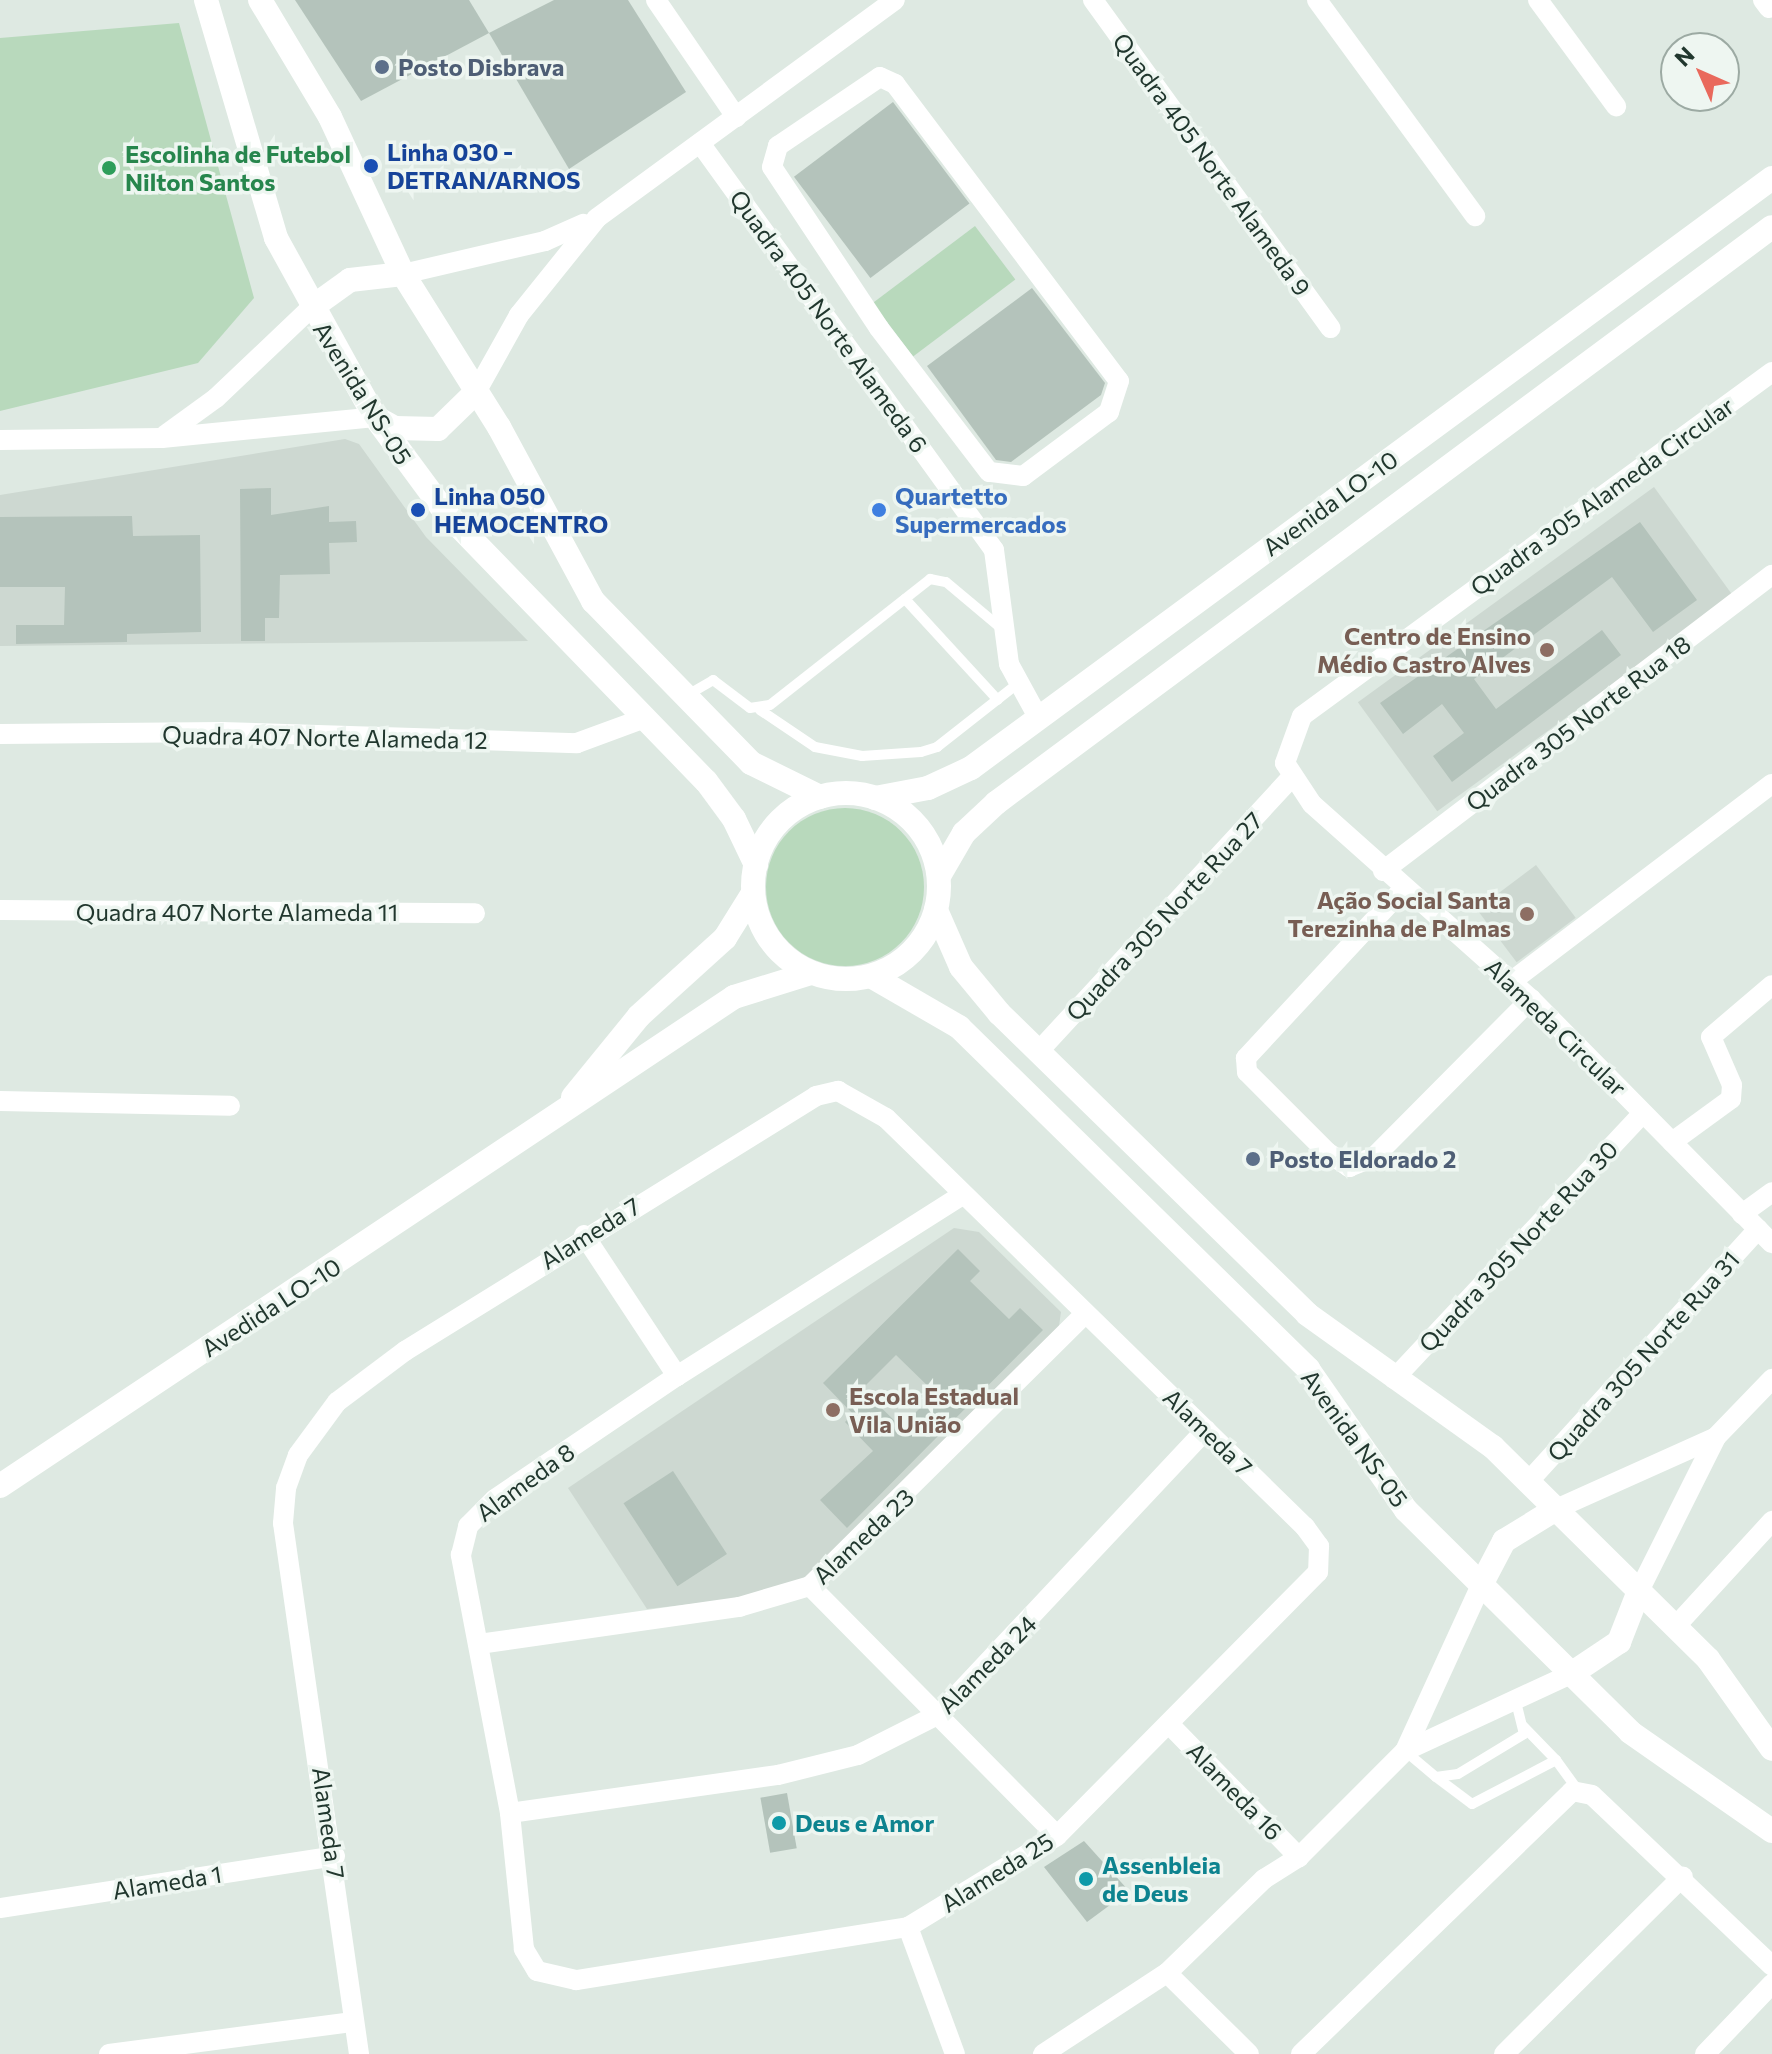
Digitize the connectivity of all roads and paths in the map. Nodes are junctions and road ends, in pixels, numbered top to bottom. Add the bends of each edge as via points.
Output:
1 (206, 0) edge
2 (260, 0) edge
3 (656, 0) edge
4 (1093, 0) edge
5 (1317, 0) edge
6 (1538, 0) edge
7 (882, 4) edge
8 (1616, 106) dead end
9 (736, 117) junction
10 (700, 143) junction
11 (1772, 178) edge
12 (1475, 216) dead end
13 (597, 218) junction
14 (1772, 227) edge
15 (403, 274) junction
16 (311, 308) junction
17 (879, 328) junction
18 (1330, 328) dead end
19 (851, 349) junction
20 (1772, 372) edge
21 (476, 392) junction
22 (375, 417) junction
23 (162, 438) junction
24 (0, 440) edge
25 (1772, 575) edge
26 (905, 599) junction
27 (1006, 633) junction
28 (1016, 685) junction
29 (682, 698) junction
30 (998, 700) junction
31 (760, 710) junction
32 (645, 718) junction
33 (1039, 719) junction
34 (0, 734) edge
35 (1290, 779) junction
36 (1772, 784) edge
37 (820, 797) junction
38 (875, 798) junction
39 (756, 865) junction
40 (1383, 871) junction
41 (939, 876) junction
42 (1403, 889) junction
43 (753, 893) junction
44 (0, 910) edge
45 (936, 910) junction
46 (475, 913) dead end
47 (811, 973) junction
48 (871, 976) junction
49 (1512, 981) junction
50 (1772, 985) edge
51 (1531, 999) junction
52 (1038, 1052) junction
53 (0, 1101) edge
54 (230, 1106) dead end
55 (1643, 1113) junction
56 (542, 1127) junction
57 (1672, 1142) junction
58 (1772, 1192) edge
59 (961, 1196) junction
60 (1742, 1214) junction
61 (584, 1235) junction
62 (1765, 1236) edge
63 (1084, 1315) junction
64 (677, 1376) junction
65 (1394, 1379) junction
66 (1772, 1379) edge
67 (1206, 1430) junction
68 (1716, 1437) junction
69 (1528, 1482) junction
70 (0, 1486) edge
71 (1556, 1509) junction
72 (1772, 1521) edge
73 (1318, 1572) joint
74 (1481, 1585) junction
75 (810, 1586) junction
76 (1639, 1591) junction
77 (1675, 1627) junction
78 (479, 1644) junction
79 (1571, 1674) junction
80 (1515, 1699) junction
81 (939, 1714) junction
82 (1170, 1725) junction
83 (1523, 1726) junction
84 (1772, 1749) edge
85 (1405, 1751) junction
86 (1556, 1760) junction
87 (1436, 1777) junction
88 (1578, 1790) junction
89 (510, 1813) junction
90 (1772, 1831) edge
91 (1057, 1836) junction
92 (335, 1856) junction
93 (1299, 1857) junction
94 (1683, 1876) junction
95 (0, 1908) edge
96 (908, 1927) junction
97 (1772, 1966) edge
98 (1167, 1973) junction
99 (576, 1980) joint
100 (1772, 1984) edge
101 (353, 2022) junction
102 (109, 2054) edge
103 (359, 2054) edge
104 (955, 2054) edge
105 (1043, 2054) edge
106 (1249, 2054) edge
107 (1301, 2054) edge
108 (1504, 2054) edge
109 (1705, 2054) edge

1 - 16 street, Avenida NS-05 via 262,203
2 - 15 street via 330,117
3 - 9 street
4 - 18 street, Quadra 405 Norte Alameda 9
5 - 12 street
6 - 8 street
7 - 9 street
9 - 10 street
10 - 13 street
10 - 19 street, Quadra 405 Norte Alameda 6
11 - 33 street, Avenida LO-10
13 - 15 street via 545,241
13 - 21 street via 546,276
14 - 41 street, Avenida LO-10 via 996,803 964,833
15 - 16 street via 350,280
15 - 21 street
16 - 22 street, Avenida NS-05
16 - 23 street via 202,409
17 - 17 street via 772,167 778,146 880,77 895,84 1052,290 1119,381 1118,398 1109,412 1023,476 1000,478
17 - 19 street
19 - 27 street, Quadra 405 Norte Alameda 6 via 994,550
20 - 35 street, Quadra 305 Alameda Circular via 1302,716 1288,743
21 - 22 street via 438,429 395,428
21 - 29 street via 593,601
22 - 23 street
22 - 32 street, Avenida NS-05 via 445,512
23 - 24 street
25 - 40 street, Quadra 305 Norte Rua 18
26 - 27 lane via 939,579
26 - 30 lane
26 - 31 lane
27 - 28 street, Quadra 405 Norte Alameda 6
28 - 30 lane
28 - 33 street, Quadra 405 Norte Alameda 6
29 - 31 lane via 713,680
29 - 37 street via 760,770
30 - 31 lane via 937,747 862,756 815,747
32 - 34 street, Quadra 407 Norte Alameda 12 via 577,743 222,732
32 - 39 street, Avenida NS-05 via 717,794
33 - 38 street, Avenida LO-10 via 957,776
35 - 40 street, Alameda Circular
35 - 52 street, Quadra 305 Norte Rua 27
36 - 49 street
37 - 38 street
37 - 39 street, Avenida NS-05 via 782,820
38 - 41 street, Avenida NS-05 via 922,831
39 - 43 street, Avenida NS-05
40 - 42 street, Alameda Circular
41 - 45 street, Avenida NS-05
42 - 49 street, Alameda Circular
42 - 51 street via 1253,1046 1247,1072 1327,1152 1349,1167 1374,1157
43 - 47 street, Avenida NS-05 via 771,942
43 - 56 street, Avedida LO-10 via 718,945 639,1016
44 - 46 street, Quadra 407 Norte Alameda 11
45 - 48 street, Avenida NS-05 via 916,948
45 - 52 street, Avenida NS-05 via 964,971
47 - 48 street, Avenida NS-05 via 841,980
47 - 56 street, Avedida LO-10 via 741,993
48 - 74 street, Avenida NS-05 via 959,1027 1308,1369 1384,1482
49 - 51 street, Alameda Circular
50 - 57 street via 1711,1037 1732,1085 1731,1099
51 - 55 street, Alameda Circular
52 - 65 street, Avenida NS-05 via 1298,1306
53 - 54 street
55 - 57 street, Alameda Circular
55 - 65 street, Quadra 305 Norte Rua 30
56 - 70 street, Avedida LO-10
57 - 60 street, Alameda Circular
58 - 60 street
59 - 61 street, Alameda 7 via 886,1118 838,1091 816,1096
59 - 63 street, Alameda 7
59 - 64 street, Alameda 8
60 - 62 street, Alameda Circular
61 - 64 street
61 - 92 street, Alameda 7 via 337,1402 298,1455 286,1488 283,1523
62 - 69 street, Quadra 305 Norte Rua 31
63 - 67 street, Alameda 7
63 - 75 street, Alameda 23
64 - 78 street, Alameda 8 via 495,1499 468,1526 461,1555
65 - 69 street, Avenida NS-05 via 1476,1433
66 - 68 street
67 - 73 street, Alameda 7 via 1313,1537 1319,1546
67 - 81 street, Alameda 24
68 - 71 street
68 - 76 street
69 - 71 street, Avenida NS-05
71 - 74 street via 1504,1541
71 - 76 street, Avenida NS-05
72 - 77 street
73 - 82 street, Alameda 25
74 - 79 street, Avenida NS-05
74 - 85 street
75 - 78 street, Alameda 23 via 739,1607
75 - 81 street
76 - 77 street, Avenida NS-05
76 - 79 street via 1617,1644
77 - 84 street, Avenida NS-05 via 1719,1671
78 - 89 street, Alameda 8
79 - 80 street
79 - 90 street, Avenida NS-05 via 1645,1746
80 - 83 lane
80 - 85 street
81 - 89 street, Alameda 24 via 858,1755 778,1775
81 - 91 street
82 - 91 street, Alameda 25
82 - 93 street, Alameda 16
83 - 86 lane
83 - 87 lane via 1518,1741 1458,1774
85 - 87 lane
85 - 93 street
86 - 87 lane via 1472,1804
86 - 88 lane
88 - 94 street
88 - 107 street via 1562,1796
89 - 99 street, Alameda 8 via 527,1960 547,1976
91 - 96 street, Alameda 25
92 - 95 street, Alameda 1
92 - 101 street, Alameda 7
93 - 98 street via 1264,1879
94 - 97 street
94 - 108 street
96 - 99 street, Alameda 25
96 - 104 street
98 - 105 street
98 - 106 street
100 - 109 street
101 - 102 street
101 - 103 street, Alameda 7

